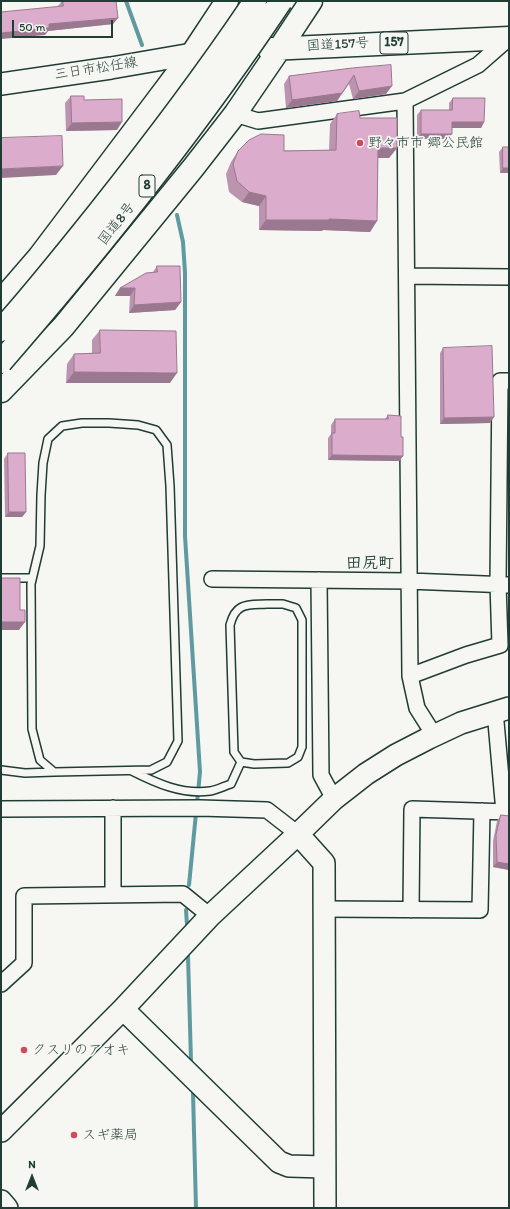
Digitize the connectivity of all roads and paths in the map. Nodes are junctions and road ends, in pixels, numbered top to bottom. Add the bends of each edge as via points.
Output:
1 (227, 1) edge
2 (255, 1) edge
3 (281, 1) edge
4 (311, 1) edge
5 (509, 38) edge
6 (280, 48) junction
7 (192, 54) junction
8 (1, 84) edge
9 (405, 102) junction
10 (235, 114) junction
11 (407, 276) junction
12 (509, 277) edge
13 (1, 301) edge
14 (1, 330) edge
15 (1, 362) edge
16 (509, 381) edge
17 (1, 391) edge
18 (504, 454) edge
19 (504, 523) edge
20 (1, 578) edge
21 (32, 578) junction
22 (212, 579) dead end
23 (319, 580) junction
24 (409, 581) junction
25 (503, 584) edge
26 (410, 676) junction
27 (502, 710) edge
28 (434, 735) junction
29 (241, 762) junction
30 (1, 770) edge
31 (131, 771) junction
32 (54, 772) junction
33 (334, 799) junction
34 (113, 808) junction
35 (1, 809) edge
36 (482, 811) junction
37 (506, 812) edge
38 (298, 834) junction
39 (113, 895) junction
40 (324, 909) junction
41 (411, 910) junction
42 (210, 916) junction
43 (1, 984) edge
44 (123, 1009) junction
45 (1, 1131) edge
46 (324, 1167) junction
47 (1, 1201) edge
48 (7, 1208) edge
49 (325, 1208) edge

1 - 7 highway
2 - 14 highway, 国道8号 / 8, bridge via 148,151 26,303
3 - 15 highway, 国道8号 / 8, bridge via 202,115 93,254
4 - 6 highway
5 - 6 highway, 国道157号 / 157
5 - 9 street via 478,66
6 - 7 highway, 国道157号 / 157
6 - 10 highway, 8
7 - 8 street, 三日市松任線
7 - 13 highway via 39,257
9 - 10 street via 258,121
9 - 11 street
10 - 17 highway, 8 via 63,327
11 - 12 street
11 - 24 street
16 - 18 street via 500,381
18 - 19 street
19 - 25 street
20 - 21 lane
21 - 31 lane via 40,546 43,463 48,439 62,426 82,423 138,425 156,430 167,445 169,466 178,741 167,762 151,770
21 - 32 lane via 32,729 40,760
22 - 23 street
23 - 24 street
23 - 33 street via 321,775
24 - 25 street
24 - 26 street
25 - 26 street via 500,645
26 - 28 street via 417,708
27 - 28 street
27 - 37 street
28 - 33 street via 366,774
29 - 29 lane via 234,752 230,625 232,616 243,605 283,604 296,608 302,620 302,747 298,757 288,763
29 - 31 lane via 231,784 210,791 186,791 163,785
30 - 32 lane via 25,773
31 - 32 lane
33 - 38 street
34 - 35 street
34 - 38 street via 267,810
34 - 39 street
36 - 37 street
36 - 41 street via 480,910
36 - 41 street via 412,809
38 - 40 street via 324,864
38 - 42 street
39 - 42 street via 183,894
39 - 43 street via 24,896 24,963
40 - 41 street
40 - 46 street
42 - 44 street
44 - 45 street
44 - 46 street via 279,1162 288,1166
46 - 49 street
47 - 48 street

